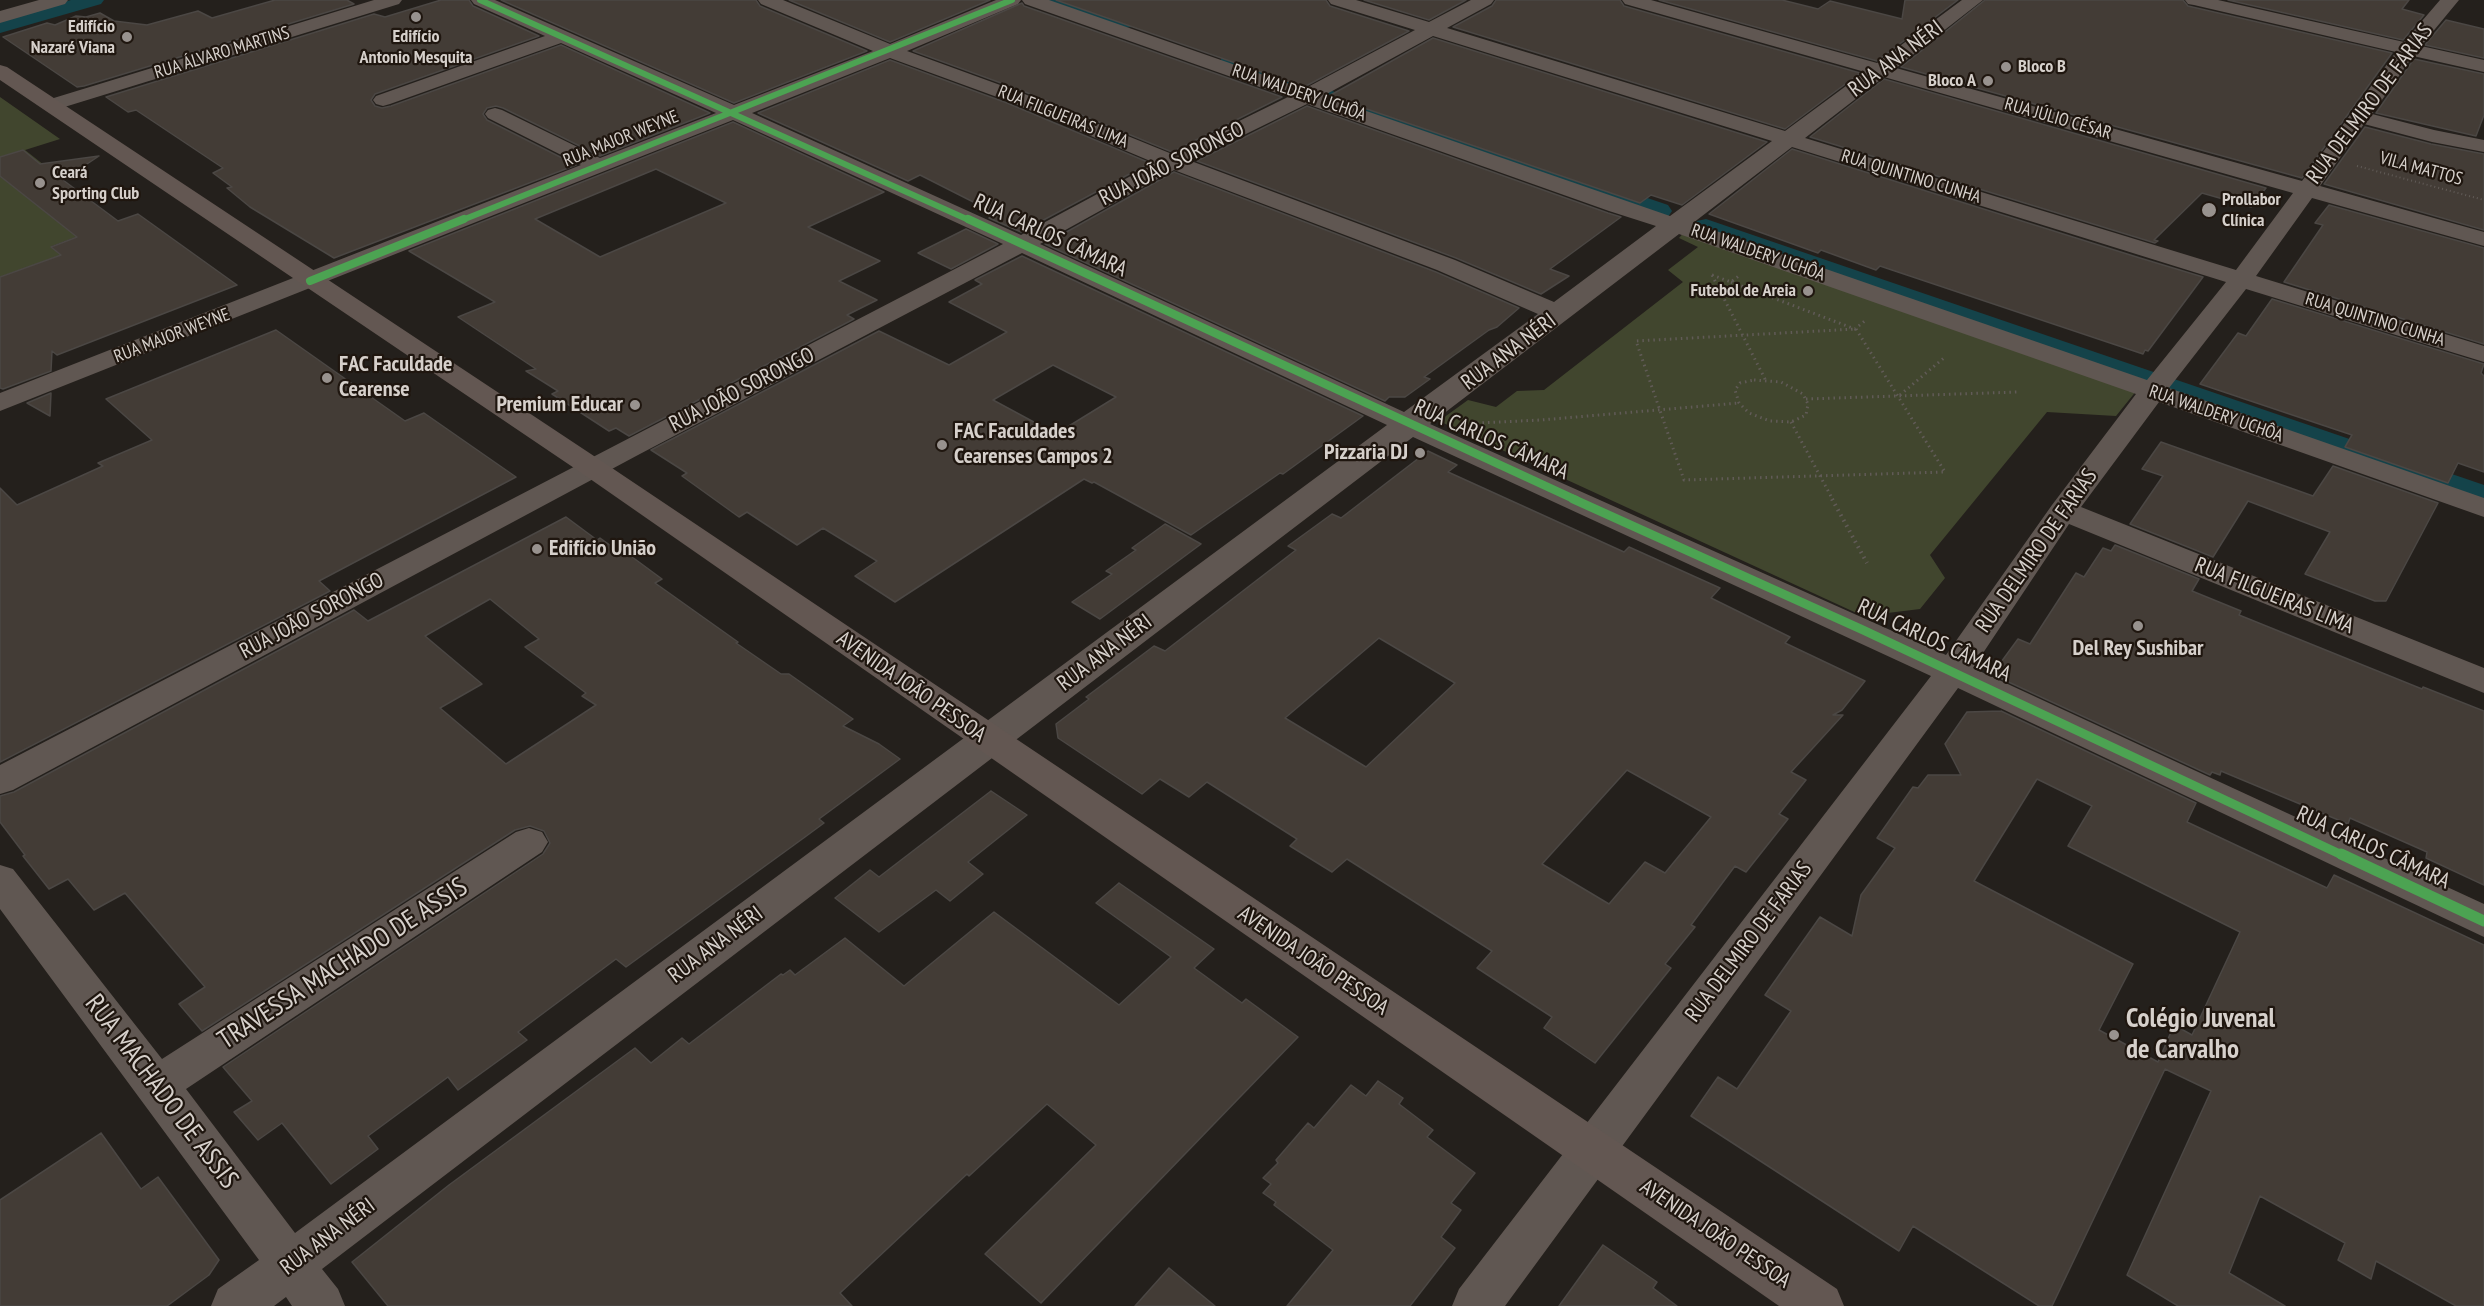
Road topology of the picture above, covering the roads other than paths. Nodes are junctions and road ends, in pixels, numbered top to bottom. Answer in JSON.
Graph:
{"nodes":[{"id":1,"x":59,"y":0,"type":"edge"},
{"id":2,"x":393,"y":0,"type":"edge"},
{"id":3,"x":480,"y":0,"type":"edge"},
{"id":4,"x":768,"y":0,"type":"edge"},
{"id":5,"x":1012,"y":0,"type":"edge"},
{"id":6,"x":1031,"y":0,"type":"edge"},
{"id":7,"x":1071,"y":0,"type":"edge"},
{"id":8,"x":1337,"y":0,"type":"edge"},
{"id":9,"x":1485,"y":0,"type":"edge"},
{"id":10,"x":1631,"y":0,"type":"edge"},
{"id":11,"x":1974,"y":0,"type":"edge"},
{"id":12,"x":2194,"y":0,"type":"edge"},
{"id":13,"x":2450,"y":0,"type":"edge"},
{"id":14,"x":0,"y":17,"type":"edge"},
{"id":15,"x":1430,"y":28,"type":"junction"},
{"id":16,"x":563,"y":36,"type":"junction"},
{"id":17,"x":2409,"y":48,"type":"junction"},
{"id":18,"x":890,"y":51,"type":"junction"},
{"id":19,"x":2484,"y":66,"type":"edge"},
{"id":20,"x":1883,"y":69,"type":"junction"},
{"id":21,"x":0,"y":71,"type":"edge"},
{"id":22,"x":449,"y":76,"type":"junction"},
{"id":23,"x":1315,"y":91,"type":"junction"},
{"id":24,"x":383,"y":100,"type":"dead end"},
{"id":25,"x":51,"y":105,"type":"junction"},
{"id":26,"x":732,"y":112,"type":"junction"},
{"id":27,"x":2361,"y":117,"type":"junction"},
{"id":28,"x":1789,"y":140,"type":"junction"},
{"id":29,"x":2484,"y":146,"type":"edge"},
{"id":30,"x":1173,"y":162,"type":"junction"},
{"id":31,"x":599,"y":166,"type":"junction"},
{"id":32,"x":2306,"y":189,"type":"junction"},
{"id":33,"x":1684,"y":219,"type":"junction"},
{"id":34,"x":2484,"y":239,"type":"edge"},
{"id":35,"x":1022,"y":244,"type":"junction"},
{"id":36,"x":2242,"y":279,"type":"junction"},
{"id":37,"x":310,"y":281,"type":"junction"},
{"id":38,"x":1560,"y":314,"type":"junction"},
{"id":39,"x":2484,"y":354,"type":"edge"},
{"id":40,"x":2159,"y":384,"type":"junction"},
{"id":41,"x":0,"y":403,"type":"edge"},
{"id":42,"x":1409,"y":425,"type":"junction"},
{"id":43,"x":593,"y":468,"type":"junction"},
{"id":44,"x":2484,"y":485,"type":"edge"},
{"id":45,"x":2484,"y":508,"type":"edge"},
{"id":46,"x":2063,"y":511,"type":"junction"},
{"id":47,"x":1953,"y":671,"type":"junction"},
{"id":48,"x":2484,"y":681,"type":"edge"},
{"id":49,"x":989,"y":741,"type":"junction"},
{"id":50,"x":0,"y":781,"type":"edge"},
{"id":51,"x":529,"y":842,"type":"dead end"},
{"id":52,"x":0,"y":880,"type":"edge"},
{"id":53,"x":2484,"y":921,"type":"edge"},
{"id":54,"x":157,"y":1085,"type":"junction"},
{"id":55,"x":1593,"y":1152,"type":"junction"},
{"id":56,"x":291,"y":1265,"type":"junction"},
{"id":57,"x":235,"y":1306,"type":"edge"},
{"id":58,"x":321,"y":1306,"type":"edge"},
{"id":59,"x":1476,"y":1306,"type":"edge"},
{"id":60,"x":1820,"y":1306,"type":"edge"}],
"edges":[{"from":1,"to":14,"type":"street"},
{"from":2,"to":25,"type":"street","name":"RUA ÁLVARO MARTINS"},
{"from":3,"to":16,"type":"street","name":"RUA CARLOS CÂMARA"},
{"from":4,"to":18,"type":"street","name":"RUA FILGUEIRAS LIMA"},
{"from":5,"to":18,"type":"street","name":"RUA MAJOR WEYNE"},
{"from":6,"to":23,"type":"street","name":"RUA WALDERY UCHÔA"},
{"from":7,"to":23,"type":"street","name":"RUA WALDERY UCHÔA"},
{"from":8,"to":15,"type":"street","name":"RUA QUINTINO CUNHA"},
{"from":9,"to":15,"type":"street","name":"RUA JOÃO SORONGO"},
{"from":10,"to":20,"type":"street","name":"RUA JÚLIO CÉSAR"},
{"from":11,"to":20,"type":"street","name":"RUA ANA NÉRI"},
{"from":12,"to":17,"type":"street"},
{"from":13,"to":17,"type":"street","name":"RUA DELMIRO DE FARIAS"},
{"from":15,"to":23,"type":"street","name":"RUA JOÃO SORONGO"},
{"from":15,"to":28,"type":"street","name":"RUA QUINTINO CUNHA"},
{"from":16,"to":22,"type":"street"},
{"from":16,"to":26,"type":"street","name":"RUA CARLOS CÂMARA"},
{"from":17,"to":19,"type":"street"},
{"from":17,"to":27,"type":"street","name":"RUA DELMIRO DE FARIAS"},
{"from":18,"to":26,"type":"street","name":"RUA MAJOR WEYNE"},
{"from":18,"to":30,"type":"street","name":"RUA FILGUEIRAS LIMA"},
{"from":20,"to":28,"type":"street","name":"RUA ANA NÉRI"},
{"from":20,"to":32,"type":"street","name":"RUA JÚLIO CÉSAR"},
{"from":21,"to":25,"type":"main road","name":"AVENIDA JOÃO PESSOA"},
{"from":22,"to":24,"type":"street"},
{"from":22,"to":31,"type":"street"},
{"from":23,"to":30,"type":"street","name":"RUA JOÃO SORONGO"},
{"from":23,"to":33,"type":"street","name":"RUA WALDERY UCHÔA"},
{"from":25,"to":37,"type":"main road","name":"AVENIDA JOÃO PESSOA"},
{"from":26,"to":31,"type":"street","name":"RUA MAJOR WEYNE"},
{"from":26,"to":35,"type":"street","name":"RUA CARLOS CÂMARA"},
{"from":27,"to":29,"type":"street"},
{"from":27,"to":32,"type":"street","name":"RUA DELMIRO DE FARIAS"},
{"from":28,"to":33,"type":"street","name":"RUA ANA NÉRI"},
{"from":28,"to":36,"type":"street","name":"RUA QUINTINO CUNHA"},
{"from":30,"to":35,"type":"street","name":"RUA JOÃO SORONGO"},
{"from":30,"to":38,"type":"street","name":"RUA FILGUEIRAS LIMA"},
{"from":31,"to":37,"type":"street","name":"RUA MAJOR WEYNE"},
{"from":32,"to":34,"type":"street","name":"RUA JÚLIO CÉSAR"},
{"from":32,"to":36,"type":"street","name":"RUA DELMIRO DE FARIAS"},
{"from":33,"to":38,"type":"street","name":"RUA ANA NÉRI"},
{"from":33,"to":40,"type":"street","name":"RUA WALDERY UCHÔA"},
{"from":35,"to":42,"type":"street","name":"RUA CARLOS CÂMARA"},
{"from":35,"to":43,"type":"street","name":"RUA JOÃO SORONGO"},
{"from":36,"to":39,"type":"street","name":"RUA QUINTINO CUNHA"},
{"from":36,"to":40,"type":"street","name":"RUA DELMIRO DE FARIAS"},
{"from":37,"to":41,"type":"street","name":"RUA MAJOR WEYNE"},
{"from":37,"to":43,"type":"main road","name":"AVENIDA JOÃO PESSOA"},
{"from":38,"to":42,"type":"street","name":"RUA ANA NÉRI"},
{"from":40,"to":44,"type":"street","name":"RUA WALDERY UCHÔA"},
{"from":40,"to":45,"type":"street","name":"RUA WALDERY UCHÔA"},
{"from":40,"to":46,"type":"street","name":"RUA DELMIRO DE FARIAS"},
{"from":42,"to":47,"type":"street","name":"RUA CARLOS CÂMARA"},
{"from":42,"to":49,"type":"street","name":"RUA ANA NÉRI"},
{"from":43,"to":49,"type":"main road","name":"AVENIDA JOÃO PESSOA"},
{"from":43,"to":50,"type":"street","name":"RUA JOÃO SORONGO"},
{"from":46,"to":47,"type":"street","name":"RUA DELMIRO DE FARIAS"},
{"from":46,"to":48,"type":"street","name":"RUA FILGUEIRAS LIMA"},
{"from":47,"to":53,"type":"street","name":"RUA CARLOS CÂMARA"},
{"from":47,"to":55,"type":"street","name":"RUA DELMIRO DE FARIAS"},
{"from":49,"to":55,"type":"main road","name":"AVENIDA JOÃO PESSOA"},
{"from":49,"to":56,"type":"street","name":"RUA ANA NÉRI"},
{"from":51,"to":54,"type":"street","name":"TRAVESSA MACHADO DE ASSIS"},
{"from":52,"to":54,"type":"street","name":"RUA MACHADO DE ASSIS"},
{"from":54,"to":56,"type":"street","name":"RUA MACHADO DE ASSIS"},
{"from":55,"to":59,"type":"street","name":"RUA DELMIRO DE FARIAS"},
{"from":55,"to":60,"type":"main road","name":"AVENIDA JOÃO PESSOA"},
{"from":56,"to":57,"type":"street","name":"RUA ANA NÉRI"},
{"from":56,"to":58,"type":"street","name":"RUA MACHADO DE ASSIS"}]}
